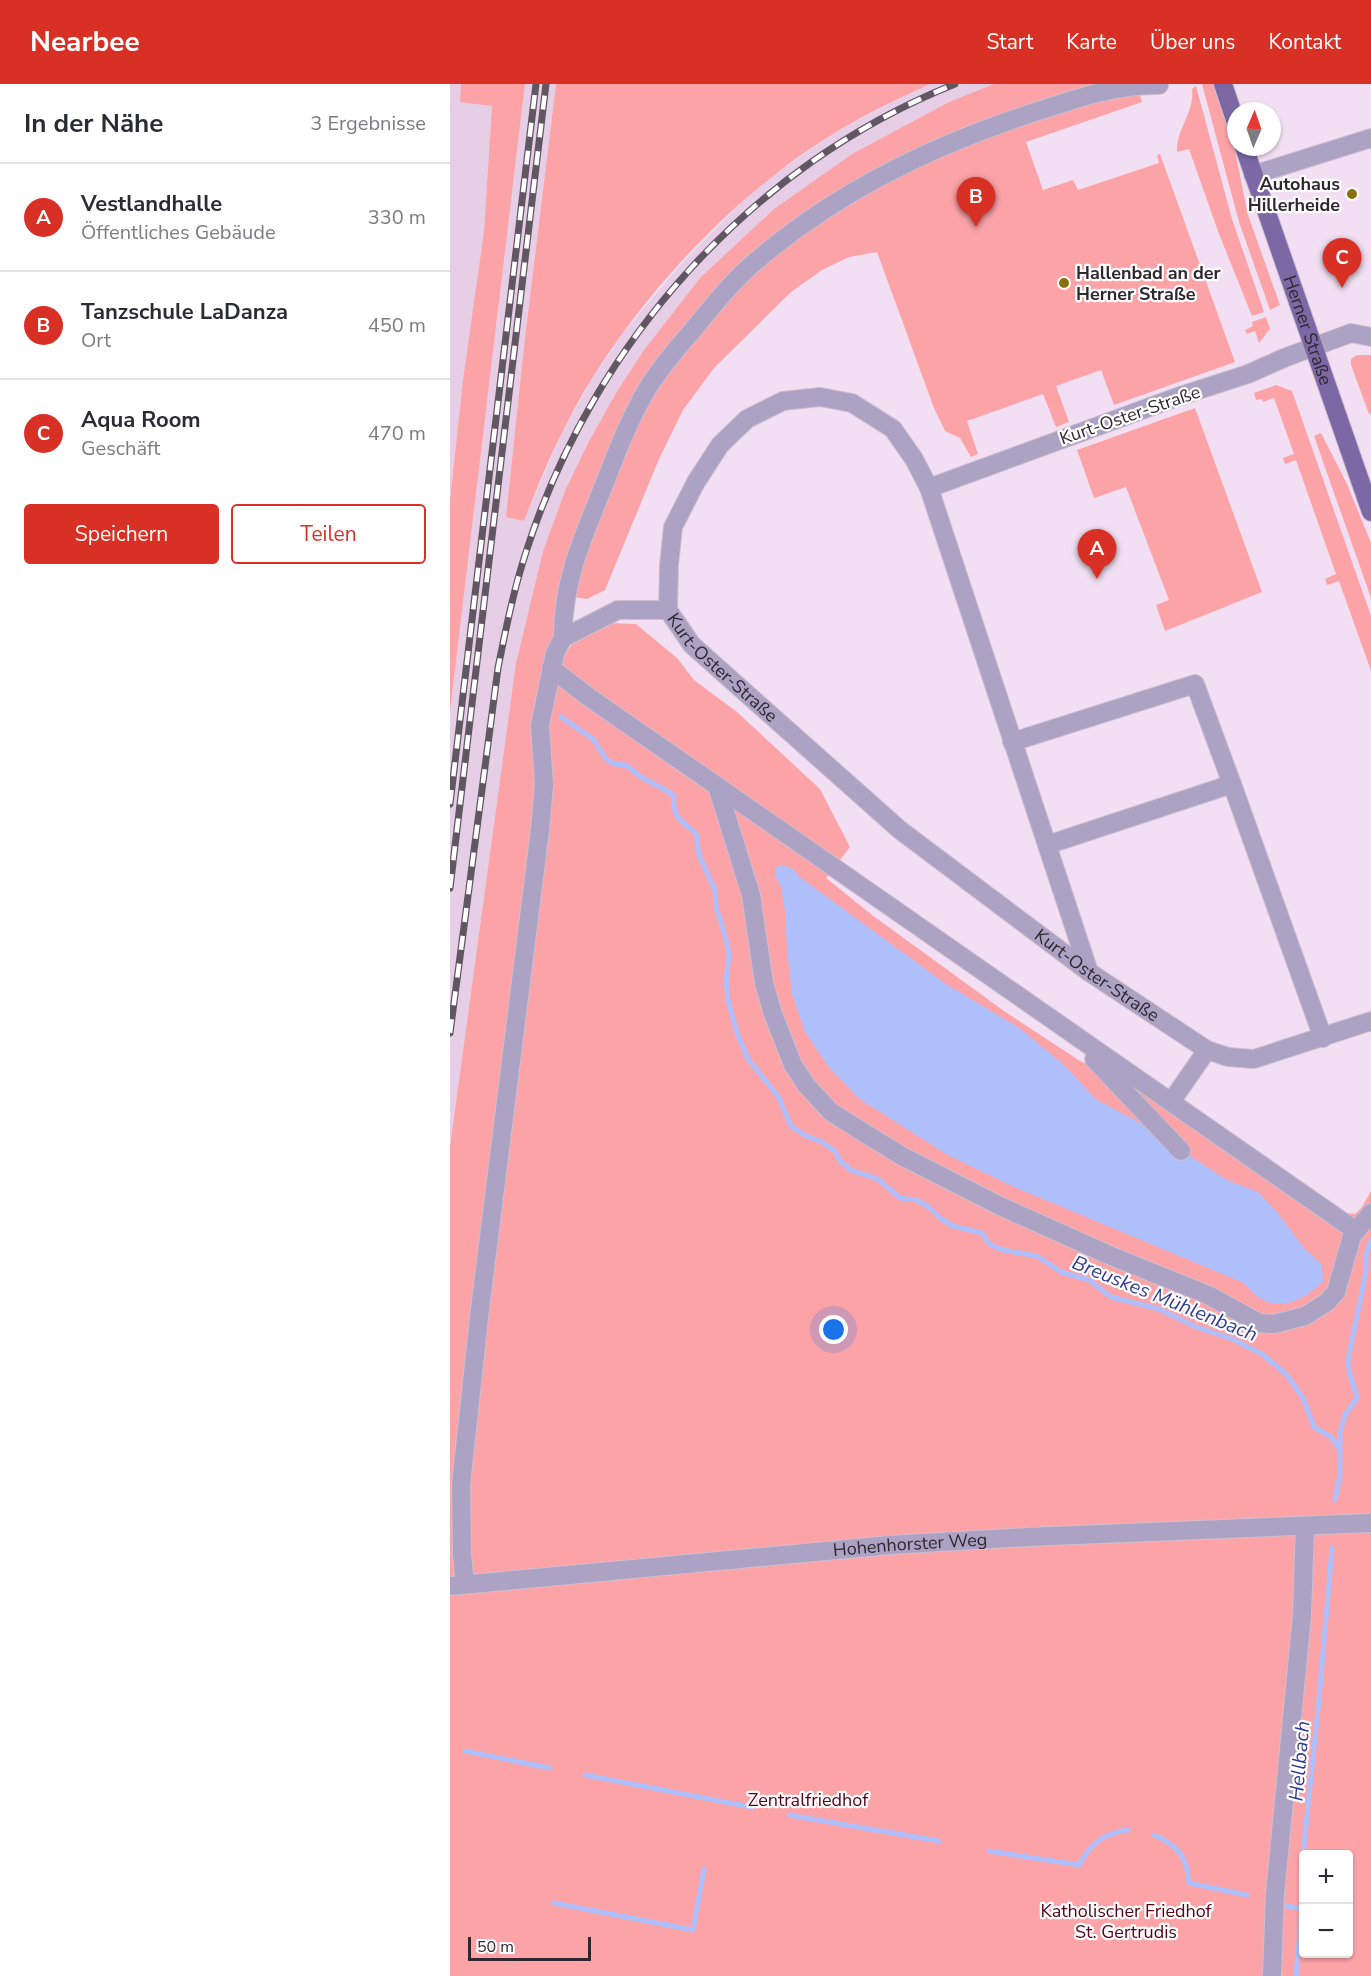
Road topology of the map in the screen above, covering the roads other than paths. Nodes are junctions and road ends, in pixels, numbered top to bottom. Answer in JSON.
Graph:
{"nodes":[{"id":1,"x":1223,"y":84,"type":"edge"},
{"id":2,"x":1159,"y":85,"type":"edge"},
{"id":3,"x":1229,"y":102,"type":"edge"},
{"id":4,"x":1371,"y":138,"type":"edge"},
{"id":5,"x":1247,"y":156,"type":"edge"},
{"id":6,"x":1252,"y":175,"type":"junction"},
{"id":7,"x":1371,"y":337,"type":"edge"},
{"id":8,"x":1314,"y":347,"type":"junction"},
{"id":9,"x":929,"y":488,"type":"junction"},
{"id":10,"x":1371,"y":512,"type":"edge"},
{"id":11,"x":668,"y":610,"type":"junction"},
{"id":12,"x":563,"y":638,"type":"junction"},
{"id":13,"x":551,"y":668,"type":"junction"},
{"id":14,"x":1012,"y":742,"type":"junction"},
{"id":15,"x":1232,"y":784,"type":"junction"},
{"id":16,"x":717,"y":786,"type":"junction"},
{"id":17,"x":1047,"y":845,"type":"junction"},
{"id":18,"x":1089,"y":972,"type":"junction"},
{"id":19,"x":1371,"y":1021,"type":"edge"},
{"id":20,"x":1068,"y":1031,"type":"junction"},
{"id":21,"x":1323,"y":1038,"type":"junction"},
{"id":22,"x":1207,"y":1050,"type":"junction"},
{"id":23,"x":1171,"y":1102,"type":"junction"},
{"id":24,"x":1181,"y":1151,"type":"dead end"},
{"id":25,"x":1371,"y":1205,"type":"edge"},
{"id":26,"x":1363,"y":1223,"type":"edge"},
{"id":27,"x":1371,"y":1523,"type":"edge"},
{"id":28,"x":1305,"y":1526,"type":"junction"},
{"id":29,"x":458,"y":1585,"type":"edge"},
{"id":30,"x":1272,"y":1976,"type":"edge"}],
"edges":[{"from":1,"to":3,"type":"main road"},
{"from":2,"to":12,"type":"street"},
{"from":4,"to":6,"type":"street"},
{"from":5,"to":6,"type":"main road","name":"Herner Straße"},
{"from":6,"to":8,"type":"main road","name":"Herner Straße"},
{"from":7,"to":8,"type":"street","name":"Kurt-Oster-Straße"},
{"from":8,"to":9,"type":"street","name":"Kurt-Oster-Straße"},
{"from":8,"to":10,"type":"main road","name":"Herner Straße"},
{"from":9,"to":11,"type":"street","name":"Kurt-Oster-Straße"},
{"from":9,"to":14,"type":"street"},
{"from":11,"to":12,"type":"street"},
{"from":11,"to":18,"type":"street","name":"Kurt-Oster-Straße"},
{"from":12,"to":13,"type":"street"},
{"from":13,"to":16,"type":"street"},
{"from":13,"to":29,"type":"street"},
{"from":14,"to":15,"type":"street"},
{"from":14,"to":17,"type":"street"},
{"from":15,"to":17,"type":"street"},
{"from":15,"to":21,"type":"street"},
{"from":16,"to":20,"type":"street"},
{"from":16,"to":26,"type":"street"},
{"from":17,"to":18,"type":"street"},
{"from":18,"to":22,"type":"street","name":"Kurt-Oster-Straße"},
{"from":19,"to":21,"type":"street","name":"Kurt-Oster-Straße"},
{"from":20,"to":23,"type":"street"},
{"from":20,"to":24,"type":"street"},
{"from":21,"to":22,"type":"street","name":"Kurt-Oster-Straße"},
{"from":22,"to":23,"type":"street"},
{"from":23,"to":26,"type":"street"},
{"from":25,"to":26,"type":"street"},
{"from":27,"to":28,"type":"street","name":"Hohenhorster Weg"},
{"from":28,"to":29,"type":"street","name":"Hohenhorster Weg"},
{"from":28,"to":30,"type":"street"}]}
